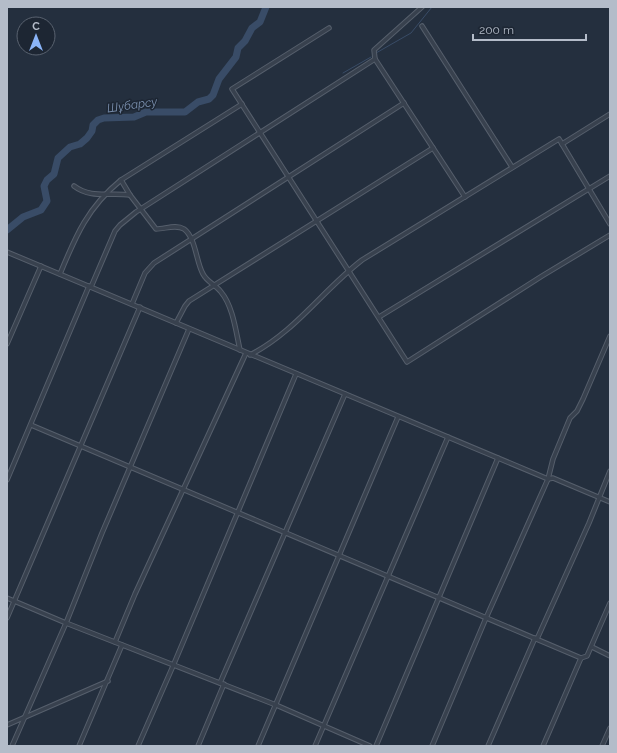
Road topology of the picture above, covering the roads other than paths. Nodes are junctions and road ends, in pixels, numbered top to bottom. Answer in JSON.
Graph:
{"nodes":[{"id":1,"x":422,"y":7,"type":"edge"},
{"id":2,"x":422,"y":26,"type":"dead end"},
{"id":3,"x":329,"y":28,"type":"dead end"},
{"id":4,"x":375,"y":59,"type":"junction"},
{"id":5,"x":404,"y":103,"type":"junction"},
{"id":6,"x":242,"y":104,"type":"junction"},
{"id":7,"x":610,"y":114,"type":"edge"},
{"id":8,"x":259,"y":131,"type":"junction"},
{"id":9,"x":562,"y":144,"type":"junction"},
{"id":10,"x":433,"y":148,"type":"junction"},
{"id":11,"x":512,"y":168,"type":"junction"},
{"id":12,"x":610,"y":176,"type":"edge"},
{"id":13,"x":288,"y":177,"type":"junction"},
{"id":14,"x":121,"y":180,"type":"junction"},
{"id":15,"x":74,"y":186,"type":"dead end"},
{"id":16,"x":589,"y":188,"type":"junction"},
{"id":17,"x":104,"y":195,"type":"junction"},
{"id":18,"x":130,"y":195,"type":"junction"},
{"id":19,"x":465,"y":197,"type":"junction"},
{"id":20,"x":140,"y":209,"type":"junction"},
{"id":21,"x":316,"y":221,"type":"junction"},
{"id":22,"x":610,"y":224,"type":"edge"},
{"id":23,"x":610,"y":235,"type":"edge"},
{"id":24,"x":191,"y":239,"type":"junction"},
{"id":25,"x":7,"y":252,"type":"edge"},
{"id":26,"x":41,"y":266,"type":"junction"},
{"id":27,"x":349,"y":270,"type":"junction"},
{"id":28,"x":60,"y":274,"type":"junction"},
{"id":29,"x":214,"y":285,"type":"junction"},
{"id":30,"x":90,"y":287,"type":"junction"},
{"id":31,"x":132,"y":304,"type":"junction"},
{"id":32,"x":140,"y":307,"type":"junction"},
{"id":33,"x":379,"y":317,"type":"junction"},
{"id":34,"x":176,"y":323,"type":"junction"},
{"id":35,"x":189,"y":329,"type":"junction"},
{"id":36,"x":610,"y":336,"type":"edge"},
{"id":37,"x":7,"y":344,"type":"edge"},
{"id":38,"x":240,"y":350,"type":"junction"},
{"id":39,"x":248,"y":354,"type":"junction"},
{"id":40,"x":296,"y":374,"type":"junction"},
{"id":41,"x":345,"y":394,"type":"junction"},
{"id":42,"x":398,"y":417,"type":"junction"},
{"id":43,"x":31,"y":425,"type":"junction"},
{"id":44,"x":448,"y":437,"type":"junction"},
{"id":45,"x":82,"y":446,"type":"junction"},
{"id":46,"x":498,"y":458,"type":"junction"},
{"id":47,"x":131,"y":467,"type":"junction"},
{"id":48,"x":610,"y":471,"type":"edge"},
{"id":49,"x":548,"y":479,"type":"junction"},
{"id":50,"x":7,"y":480,"type":"edge"},
{"id":51,"x":183,"y":489,"type":"junction"},
{"id":52,"x":599,"y":498,"type":"junction"},
{"id":53,"x":610,"y":502,"type":"edge"},
{"id":54,"x":237,"y":512,"type":"junction"},
{"id":55,"x":287,"y":532,"type":"junction"},
{"id":56,"x":340,"y":554,"type":"junction"},
{"id":57,"x":388,"y":576,"type":"junction"},
{"id":58,"x":438,"y":597,"type":"junction"},
{"id":59,"x":7,"y":598,"type":"edge"},
{"id":60,"x":15,"y":602,"type":"junction"},
{"id":61,"x":610,"y":603,"type":"edge"},
{"id":62,"x":7,"y":618,"type":"edge"},
{"id":63,"x":486,"y":618,"type":"junction"},
{"id":64,"x":66,"y":623,"type":"junction"},
{"id":65,"x":536,"y":639,"type":"junction"},
{"id":66,"x":115,"y":642,"type":"junction"},
{"id":67,"x":122,"y":645,"type":"junction"},
{"id":68,"x":592,"y":647,"type":"junction"},
{"id":69,"x":610,"y":656,"type":"edge"},
{"id":70,"x":581,"y":658,"type":"junction"},
{"id":71,"x":173,"y":666,"type":"junction"},
{"id":72,"x":108,"y":681,"type":"junction"},
{"id":73,"x":222,"y":684,"type":"junction"},
{"id":74,"x":276,"y":705,"type":"junction"},
{"id":75,"x":23,"y":718,"type":"junction"},
{"id":76,"x":7,"y":725,"type":"edge"},
{"id":77,"x":323,"y":726,"type":"junction"},
{"id":78,"x":610,"y":728,"type":"edge"},
{"id":79,"x":7,"y":744,"type":"edge"},
{"id":80,"x":11,"y":746,"type":"edge"},
{"id":81,"x":79,"y":746,"type":"edge"},
{"id":82,"x":138,"y":746,"type":"edge"},
{"id":83,"x":198,"y":746,"type":"edge"},
{"id":84,"x":258,"y":746,"type":"edge"},
{"id":85,"x":315,"y":746,"type":"edge"},
{"id":86,"x":370,"y":746,"type":"edge"},
{"id":87,"x":376,"y":746,"type":"edge"},
{"id":88,"x":432,"y":746,"type":"edge"},
{"id":89,"x":488,"y":746,"type":"edge"},
{"id":90,"x":543,"y":746,"type":"edge"},
{"id":91,"x":602,"y":746,"type":"edge"}],
"edges":[{"from":1,"to":4,"type":"street"},
{"from":2,"to":11,"type":"street"},
{"from":3,"to":6,"type":"street"},
{"from":4,"to":5,"type":"street"},
{"from":4,"to":8,"type":"street"},
{"from":5,"to":10,"type":"street"},
{"from":5,"to":13,"type":"street"},
{"from":6,"to":8,"type":"street"},
{"from":6,"to":14,"type":"street"},
{"from":7,"to":9,"type":"street"},
{"from":8,"to":13,"type":"street"},
{"from":8,"to":20,"type":"street"},
{"from":9,"to":11,"type":"street"},
{"from":9,"to":16,"type":"street"},
{"from":10,"to":19,"type":"street"},
{"from":10,"to":21,"type":"street"},
{"from":11,"to":19,"type":"street"},
{"from":12,"to":16,"type":"street"},
{"from":13,"to":21,"type":"street"},
{"from":13,"to":24,"type":"street"},
{"from":14,"to":17,"type":"street"},
{"from":14,"to":18,"type":"street"},
{"from":15,"to":17,"type":"street"},
{"from":16,"to":22,"type":"street"},
{"from":16,"to":33,"type":"street"},
{"from":17,"to":18,"type":"street"},
{"from":17,"to":28,"type":"street"},
{"from":18,"to":20,"type":"street"},
{"from":19,"to":27,"type":"street"},
{"from":20,"to":24,"type":"street"},
{"from":20,"to":30,"type":"street"},
{"from":21,"to":27,"type":"street"},
{"from":21,"to":29,"type":"street"},
{"from":23,"to":33,"type":"street"},
{"from":24,"to":29,"type":"street"},
{"from":24,"to":31,"type":"street"},
{"from":25,"to":26,"type":"street"},
{"from":26,"to":28,"type":"street"},
{"from":26,"to":37,"type":"street"},
{"from":27,"to":33,"type":"street"},
{"from":27,"to":39,"type":"street"},
{"from":28,"to":30,"type":"street"},
{"from":29,"to":34,"type":"street"},
{"from":29,"to":38,"type":"street"},
{"from":30,"to":31,"type":"street"},
{"from":30,"to":43,"type":"street"},
{"from":31,"to":32,"type":"street"},
{"from":32,"to":34,"type":"street"},
{"from":32,"to":45,"type":"street"},
{"from":34,"to":35,"type":"street"},
{"from":35,"to":38,"type":"street"},
{"from":35,"to":47,"type":"street"},
{"from":36,"to":49,"type":"street"},
{"from":38,"to":39,"type":"street"},
{"from":39,"to":40,"type":"street"},
{"from":39,"to":51,"type":"street"},
{"from":40,"to":41,"type":"street"},
{"from":40,"to":54,"type":"street"},
{"from":41,"to":42,"type":"street"},
{"from":41,"to":55,"type":"street"},
{"from":42,"to":44,"type":"street"},
{"from":42,"to":56,"type":"street"},
{"from":43,"to":45,"type":"street"},
{"from":43,"to":50,"type":"street"},
{"from":44,"to":46,"type":"street"},
{"from":44,"to":57,"type":"street"},
{"from":45,"to":47,"type":"street"},
{"from":45,"to":60,"type":"street"},
{"from":46,"to":49,"type":"street"},
{"from":46,"to":58,"type":"street"},
{"from":47,"to":51,"type":"street"},
{"from":47,"to":64,"type":"street"},
{"from":48,"to":52,"type":"street"},
{"from":49,"to":52,"type":"street"},
{"from":49,"to":63,"type":"street"},
{"from":51,"to":54,"type":"street"},
{"from":51,"to":66,"type":"street"},
{"from":52,"to":53,"type":"street"},
{"from":52,"to":65,"type":"street"},
{"from":54,"to":55,"type":"street"},
{"from":54,"to":71,"type":"street"},
{"from":55,"to":56,"type":"street"},
{"from":55,"to":73,"type":"street"},
{"from":56,"to":57,"type":"street"},
{"from":56,"to":74,"type":"street"},
{"from":57,"to":58,"type":"street"},
{"from":57,"to":77,"type":"street"},
{"from":58,"to":63,"type":"street"},
{"from":58,"to":87,"type":"street"},
{"from":59,"to":60,"type":"street"},
{"from":60,"to":62,"type":"street"},
{"from":60,"to":64,"type":"street"},
{"from":61,"to":68,"type":"street"},
{"from":63,"to":65,"type":"street"},
{"from":63,"to":88,"type":"street"},
{"from":64,"to":66,"type":"street"},
{"from":64,"to":75,"type":"street"},
{"from":65,"to":70,"type":"street"},
{"from":65,"to":89,"type":"street"},
{"from":66,"to":67,"type":"street"},
{"from":67,"to":71,"type":"street"},
{"from":67,"to":72,"type":"street"},
{"from":68,"to":69,"type":"street"},
{"from":68,"to":70,"type":"street"},
{"from":70,"to":90,"type":"street"},
{"from":71,"to":73,"type":"street"},
{"from":71,"to":82,"type":"street"},
{"from":72,"to":75,"type":"street"},
{"from":72,"to":81,"type":"street"},
{"from":73,"to":74,"type":"street"},
{"from":73,"to":83,"type":"street"},
{"from":74,"to":77,"type":"street"},
{"from":74,"to":84,"type":"street"},
{"from":75,"to":76,"type":"street"},
{"from":75,"to":80,"type":"street"},
{"from":77,"to":85,"type":"street"},
{"from":77,"to":86,"type":"street"},
{"from":78,"to":91,"type":"street"},
{"from":79,"to":80,"type":"street"}]}
